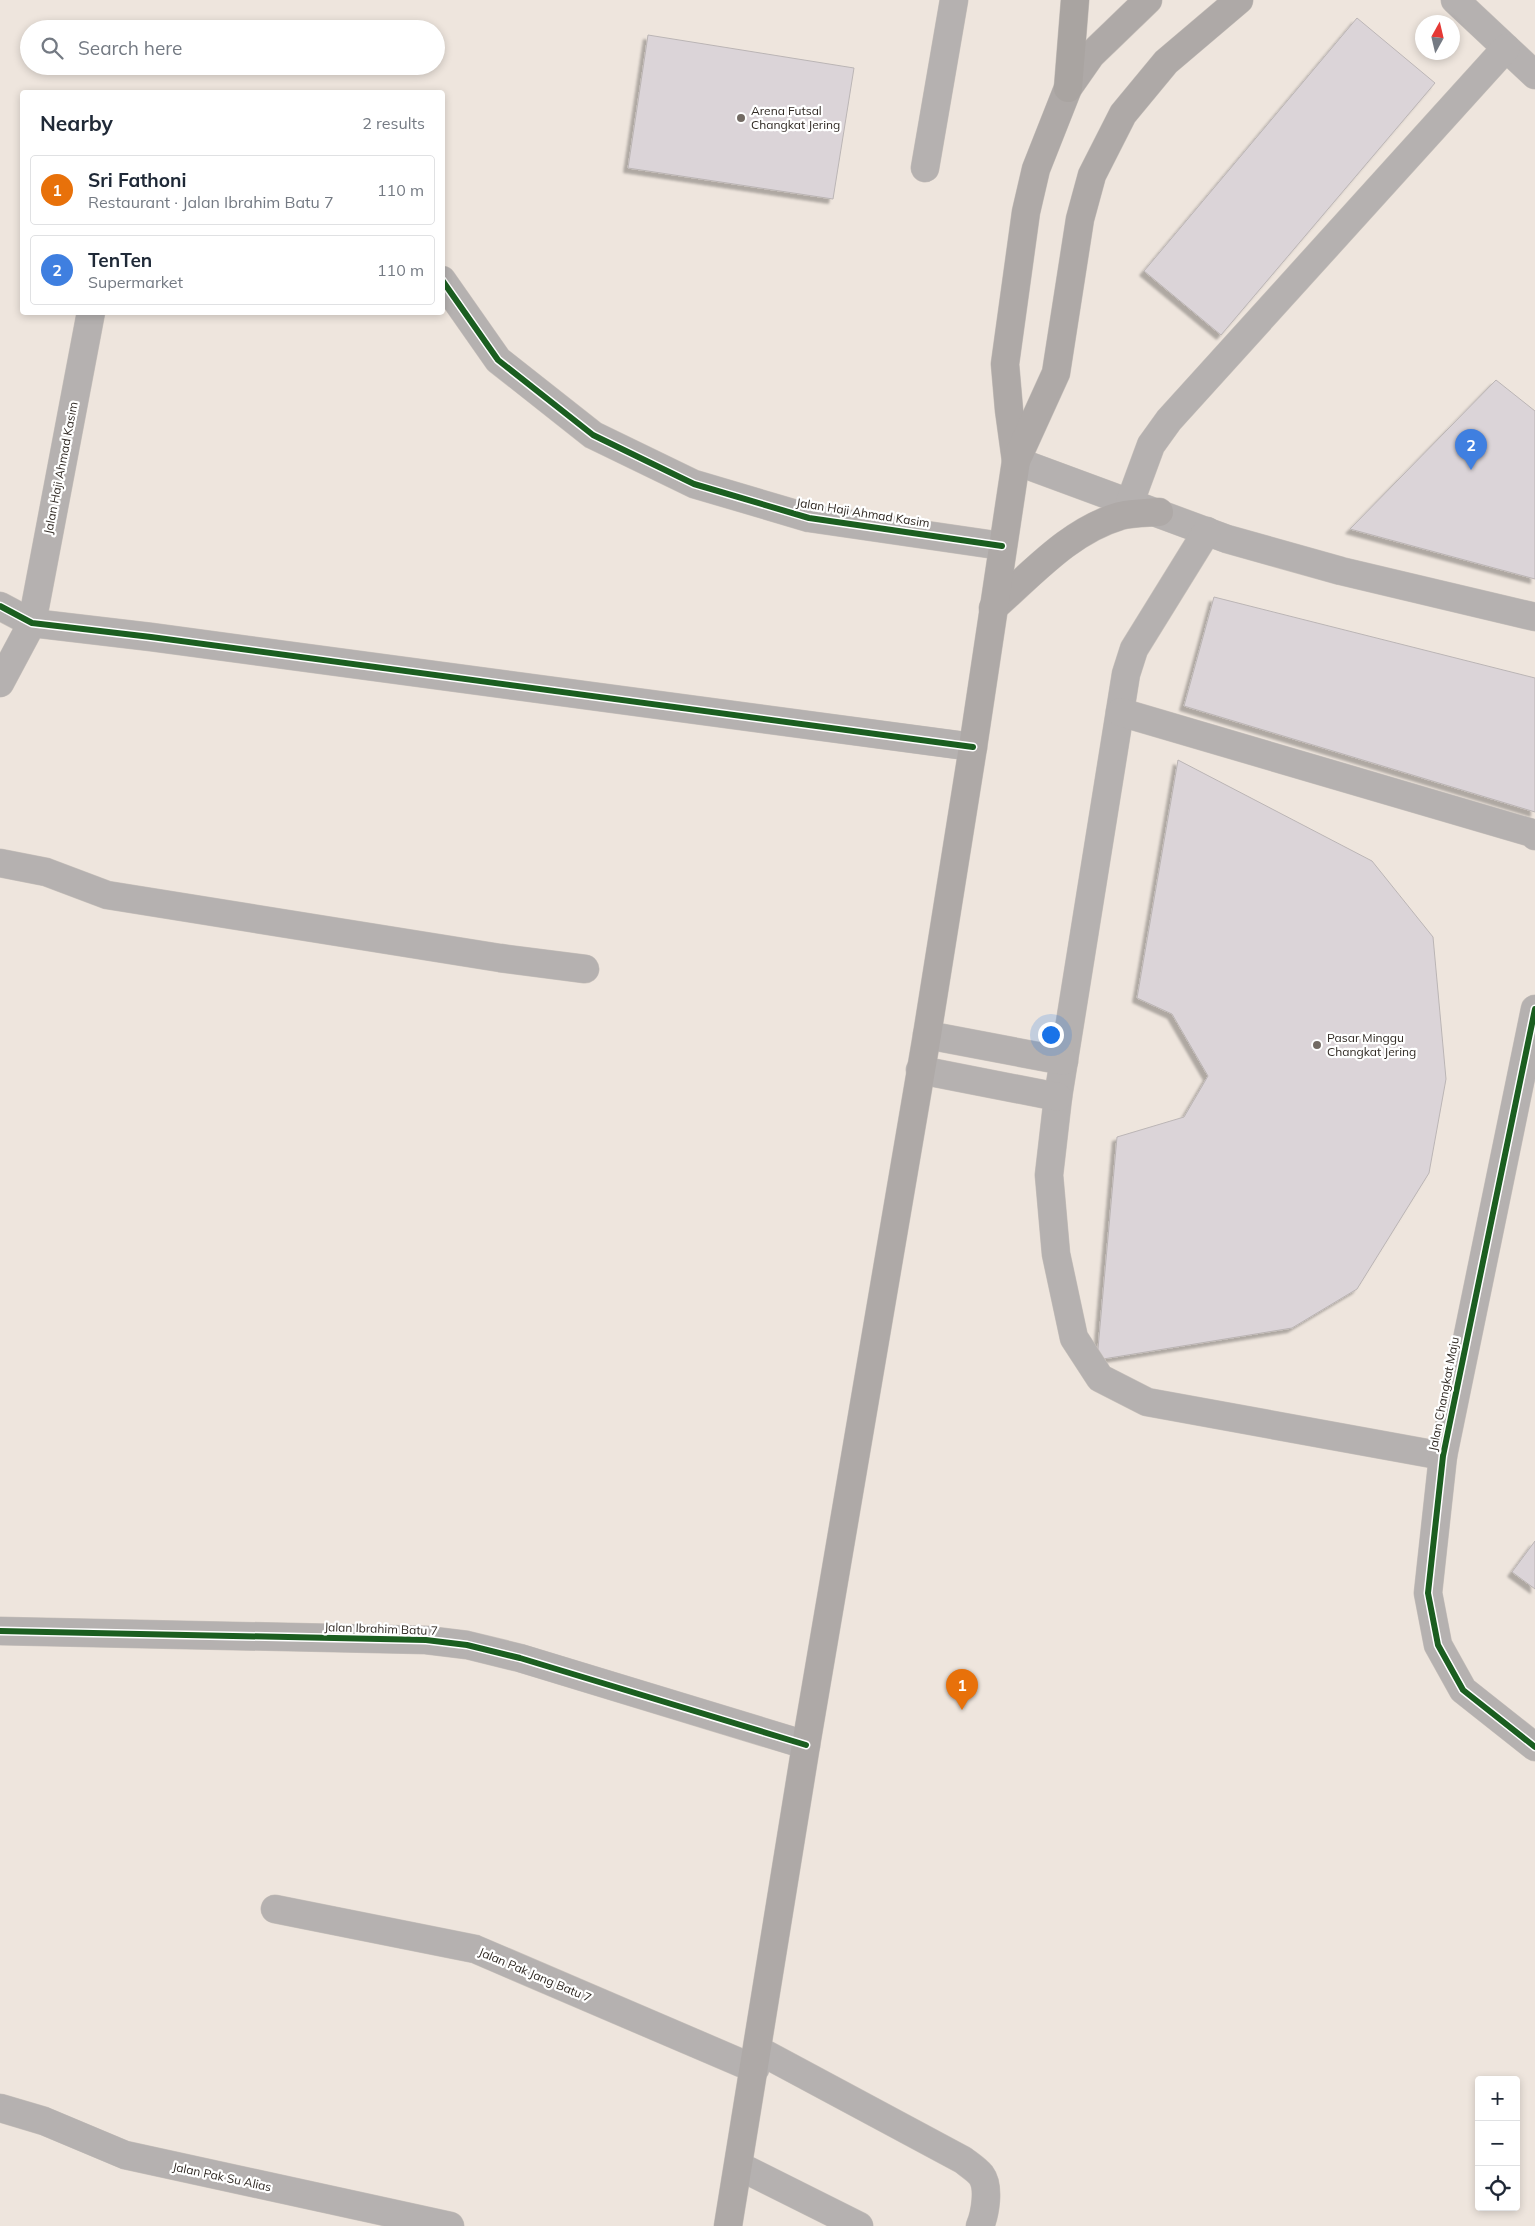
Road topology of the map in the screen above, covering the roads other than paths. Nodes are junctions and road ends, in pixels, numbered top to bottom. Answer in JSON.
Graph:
{"nodes":[{"id":1,"x":954,"y":0,"type":"edge"},
{"id":2,"x":1076,"y":0,"type":"edge"},
{"id":3,"x":1148,"y":0,"type":"edge"},
{"id":4,"x":1239,"y":0,"type":"edge"},
{"id":5,"x":1455,"y":0,"type":"edge"},
{"id":6,"x":1506,"y":48,"type":"junction"},
{"id":7,"x":1535,"y":75,"type":"edge"},
{"id":8,"x":1068,"y":88,"type":"junction"},
{"id":9,"x":925,"y":168,"type":"dead end"},
{"id":10,"x":445,"y":284,"type":"edge"},
{"id":11,"x":90,"y":315,"type":"edge"},
{"id":12,"x":1016,"y":461,"type":"junction"},
{"id":13,"x":1130,"y":502,"type":"junction"},
{"id":14,"x":1159,"y":512,"type":"junction"},
{"id":15,"x":1207,"y":531,"type":"junction"},
{"id":16,"x":1002,"y":546,"type":"junction"},
{"id":17,"x":0,"y":606,"type":"edge"},
{"id":18,"x":994,"y":608,"type":"junction"},
{"id":19,"x":1535,"y":617,"type":"edge"},
{"id":20,"x":32,"y":623,"type":"junction"},
{"id":21,"x":0,"y":683,"type":"edge"},
{"id":22,"x":1120,"y":712,"type":"junction"},
{"id":23,"x":973,"y":747,"type":"junction"},
{"id":24,"x":1535,"y":836,"type":"edge"},
{"id":25,"x":0,"y":863,"type":"edge"},
{"id":26,"x":584,"y":969,"type":"dead end"},
{"id":27,"x":1535,"y":1011,"type":"edge"},
{"id":28,"x":927,"y":1035,"type":"junction"},
{"id":29,"x":1064,"y":1061,"type":"junction"},
{"id":30,"x":920,"y":1070,"type":"junction"},
{"id":31,"x":1058,"y":1097,"type":"junction"},
{"id":32,"x":1443,"y":1456,"type":"junction"},
{"id":33,"x":0,"y":1631,"type":"edge"},
{"id":34,"x":806,"y":1745,"type":"junction"},
{"id":35,"x":1535,"y":1747,"type":"edge"},
{"id":36,"x":275,"y":1909,"type":"dead end"},
{"id":37,"x":756,"y":2059,"type":"junction"},
{"id":38,"x":0,"y":2108,"type":"edge"},
{"id":39,"x":739,"y":2166,"type":"junction"},
{"id":40,"x":450,"y":2226,"type":"edge"},
{"id":41,"x":728,"y":2226,"type":"edge"},
{"id":42,"x":859,"y":2226,"type":"edge"},
{"id":43,"x":980,"y":2226,"type":"edge"}],
"edges":[{"from":1,"to":9,"type":"street"},
{"from":2,"to":8,"type":"highway"},
{"from":3,"to":8,"type":"main road"},
{"from":4,"to":12,"type":"main road"},
{"from":5,"to":6,"type":"street"},
{"from":6,"to":7,"type":"street"},
{"from":6,"to":13,"type":"street"},
{"from":8,"to":12,"type":"main road"},
{"from":10,"to":16,"type":"street","name":"Jalan Haji Ahmad Kasim"},
{"from":11,"to":20,"type":"street","name":"Jalan Haji Ahmad Kasim"},
{"from":12,"to":13,"type":"street"},
{"from":12,"to":16,"type":"main road"},
{"from":13,"to":14,"type":"street"},
{"from":14,"to":15,"type":"street"},
{"from":14,"to":18,"type":"main road"},
{"from":15,"to":19,"type":"street"},
{"from":15,"to":22,"type":"street"},
{"from":16,"to":18,"type":"main road"},
{"from":17,"to":20,"type":"street"},
{"from":18,"to":23,"type":"main road"},
{"from":20,"to":21,"type":"street","name":"Jalan Haji Ahmad Kasim"},
{"from":20,"to":23,"type":"street"},
{"from":22,"to":24,"type":"street"},
{"from":22,"to":29,"type":"street"},
{"from":23,"to":28,"type":"main road"},
{"from":25,"to":26,"type":"street"},
{"from":27,"to":32,"type":"street","name":"Jalan Changkat Maju"},
{"from":28,"to":29,"type":"street"},
{"from":28,"to":30,"type":"main road"},
{"from":29,"to":31,"type":"street"},
{"from":30,"to":31,"type":"street"},
{"from":30,"to":34,"type":"main road"},
{"from":31,"to":32,"type":"street"},
{"from":32,"to":35,"type":"street","name":"Jalan Changkat Maju"},
{"from":33,"to":34,"type":"street","name":"Jalan Ibrahim Batu 7"},
{"from":34,"to":37,"type":"main road"},
{"from":36,"to":37,"type":"street","name":"Jalan Pak Jang Batu 7"},
{"from":37,"to":39,"type":"main road"},
{"from":37,"to":43,"type":"street","name":"Jalan Pak Jang Batu 7"},
{"from":38,"to":40,"type":"street","name":"Jalan Pak Su Alias"},
{"from":39,"to":41,"type":"main road"},
{"from":39,"to":42,"type":"street"}]}
